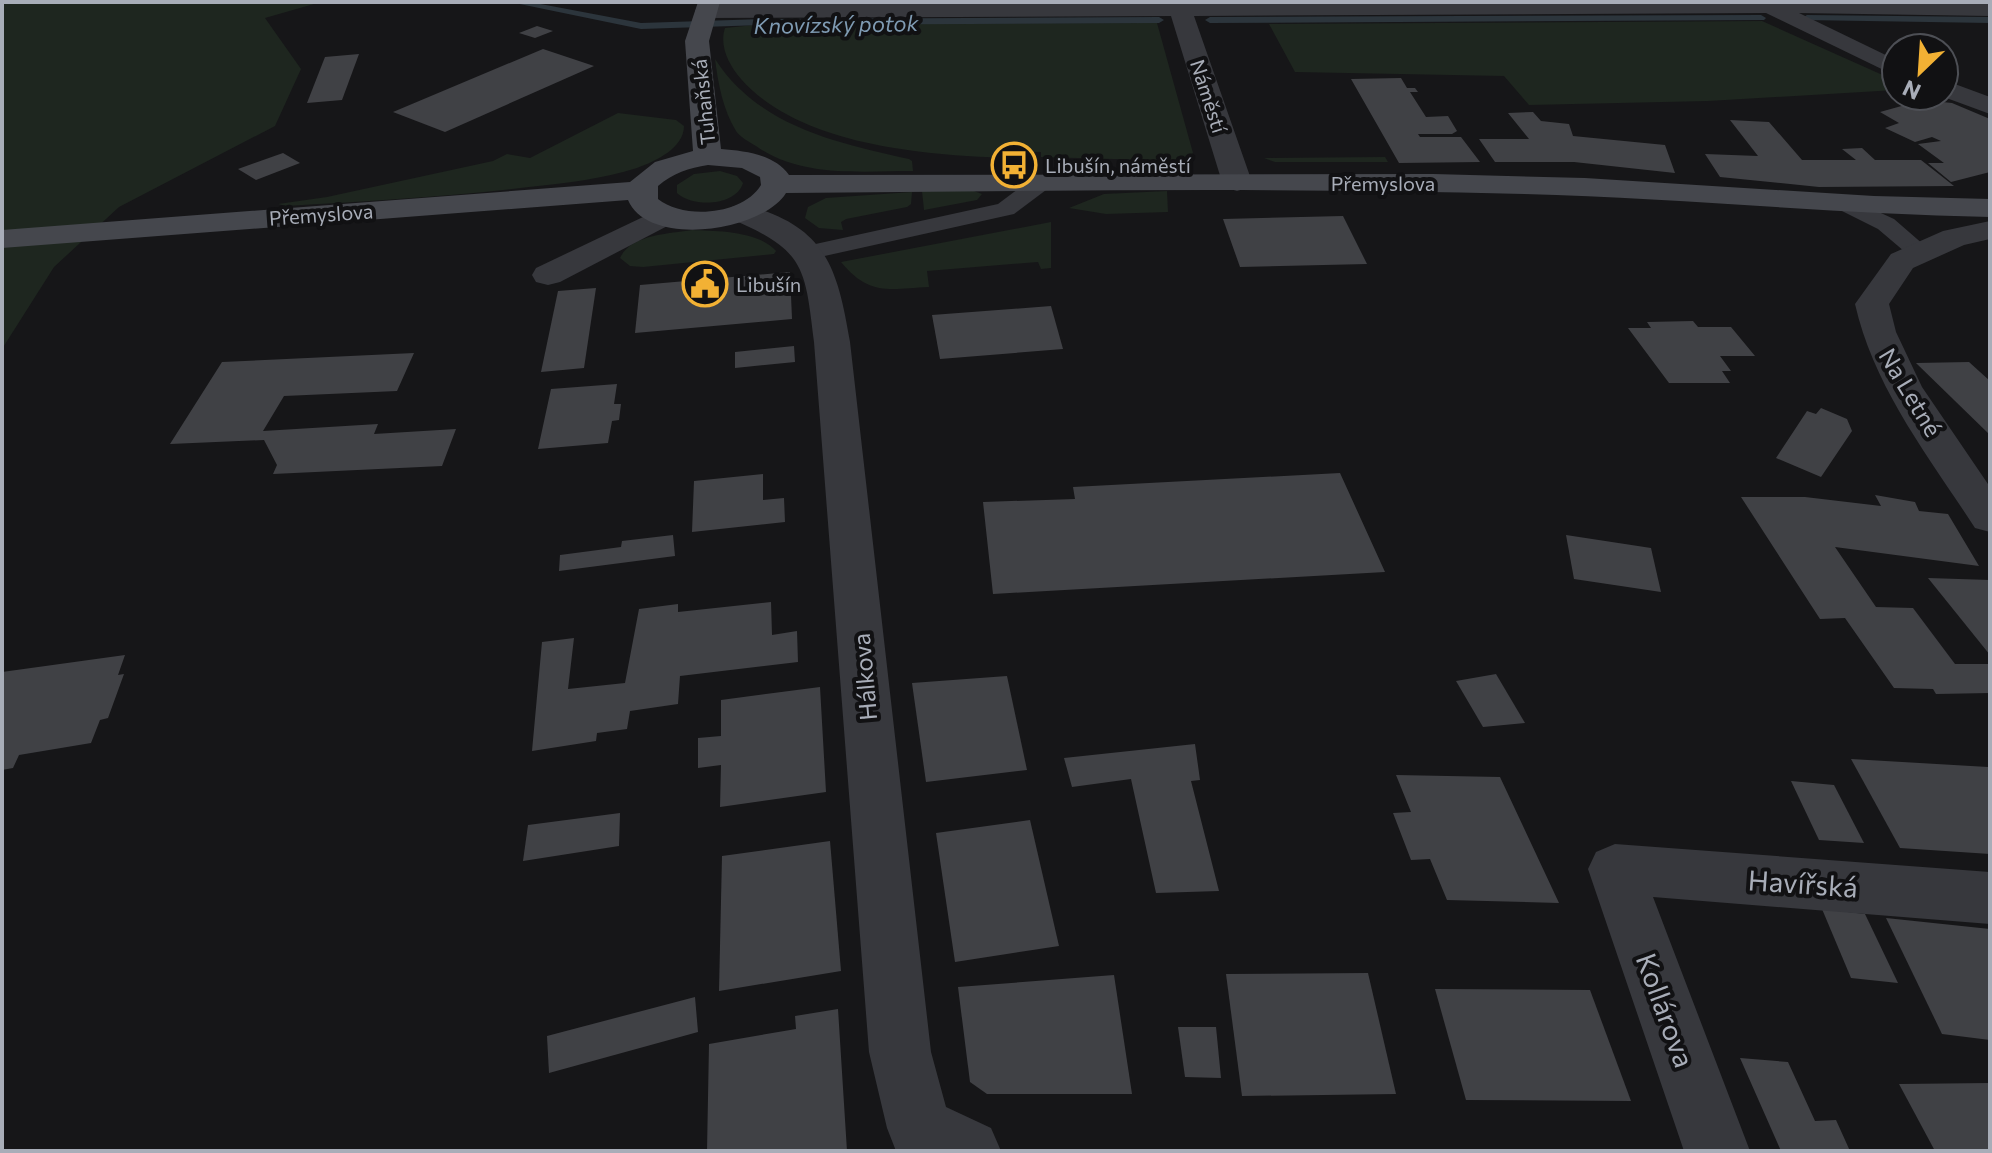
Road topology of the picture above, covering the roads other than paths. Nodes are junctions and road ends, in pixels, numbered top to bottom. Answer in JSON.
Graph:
{"nodes":[{"id":1,"x":1764,"y":4,"type":"edge"},
{"id":2,"x":1180,"y":6,"type":"edge"},
{"id":3,"x":1990,"y":9,"type":"edge"},
{"id":4,"x":703,"y":21,"type":"edge"},
{"id":5,"x":1880,"y":61,"type":"edge"},
{"id":6,"x":1960,"y":94,"type":"edge"},
{"id":7,"x":1990,"y":106,"type":"edge"},
{"id":8,"x":708,"y":157,"type":"junction"},
{"id":9,"x":1042,"y":182,"type":"junction"},
{"id":10,"x":1237,"y":182,"type":"junction"},
{"id":11,"x":776,"y":184,"type":"junction"},
{"id":12,"x":641,"y":190,"type":"junction"},
{"id":13,"x":1846,"y":204,"type":"junction"},
{"id":14,"x":1990,"y":208,"type":"edge"},
{"id":15,"x":742,"y":213,"type":"junction"},
{"id":16,"x":664,"y":216,"type":"junction"},
{"id":17,"x":1990,"y":230,"type":"edge"},
{"id":18,"x":2,"y":239,"type":"edge"},
{"id":19,"x":811,"y":252,"type":"junction"},
{"id":20,"x":1920,"y":252,"type":"junction"},
{"id":21,"x":548,"y":275,"type":"dead end"},
{"id":22,"x":1990,"y":518,"type":"edge"},
{"id":23,"x":1615,"y":869,"type":"joint"},
{"id":24,"x":1990,"y":898,"type":"edge"},
{"id":25,"x":968,"y":1151,"type":"edge"},
{"id":26,"x":1717,"y":1151,"type":"edge"}],
"edges":[{"from":1,"to":2,"type":"street"},
{"from":1,"to":3,"type":"street"},
{"from":1,"to":5,"type":"street"},
{"from":2,"to":4,"type":"street"},
{"from":2,"to":10,"type":"street","name":"Náměstí"},
{"from":4,"to":8,"type":"street","name":"Tuhaňská"},
{"from":6,"to":7,"type":"street"},
{"from":8,"to":11,"type":"street"},
{"from":8,"to":12,"type":"street"},
{"from":9,"to":10,"type":"street","name":"Přemyslova"},
{"from":9,"to":11,"type":"street","name":"Přemyslova"},
{"from":9,"to":19,"type":"lane"},
{"from":10,"to":13,"type":"street","name":"Přemyslova"},
{"from":11,"to":15,"type":"street"},
{"from":12,"to":16,"type":"street"},
{"from":12,"to":18,"type":"street","name":"Přemyslova"},
{"from":13,"to":14,"type":"street","name":"Přemyslova"},
{"from":13,"to":20,"type":"lane"},
{"from":15,"to":16,"type":"street"},
{"from":15,"to":19,"type":"street"},
{"from":16,"to":21,"type":"street"},
{"from":17,"to":20,"type":"street","name":"Na Letné"},
{"from":19,"to":25,"type":"street","name":"Hálkova"},
{"from":20,"to":22,"type":"street","name":"Na Letné"},
{"from":23,"to":24,"type":"street","name":"Havířská"},
{"from":23,"to":26,"type":"street","name":"Kollárova"}]}
